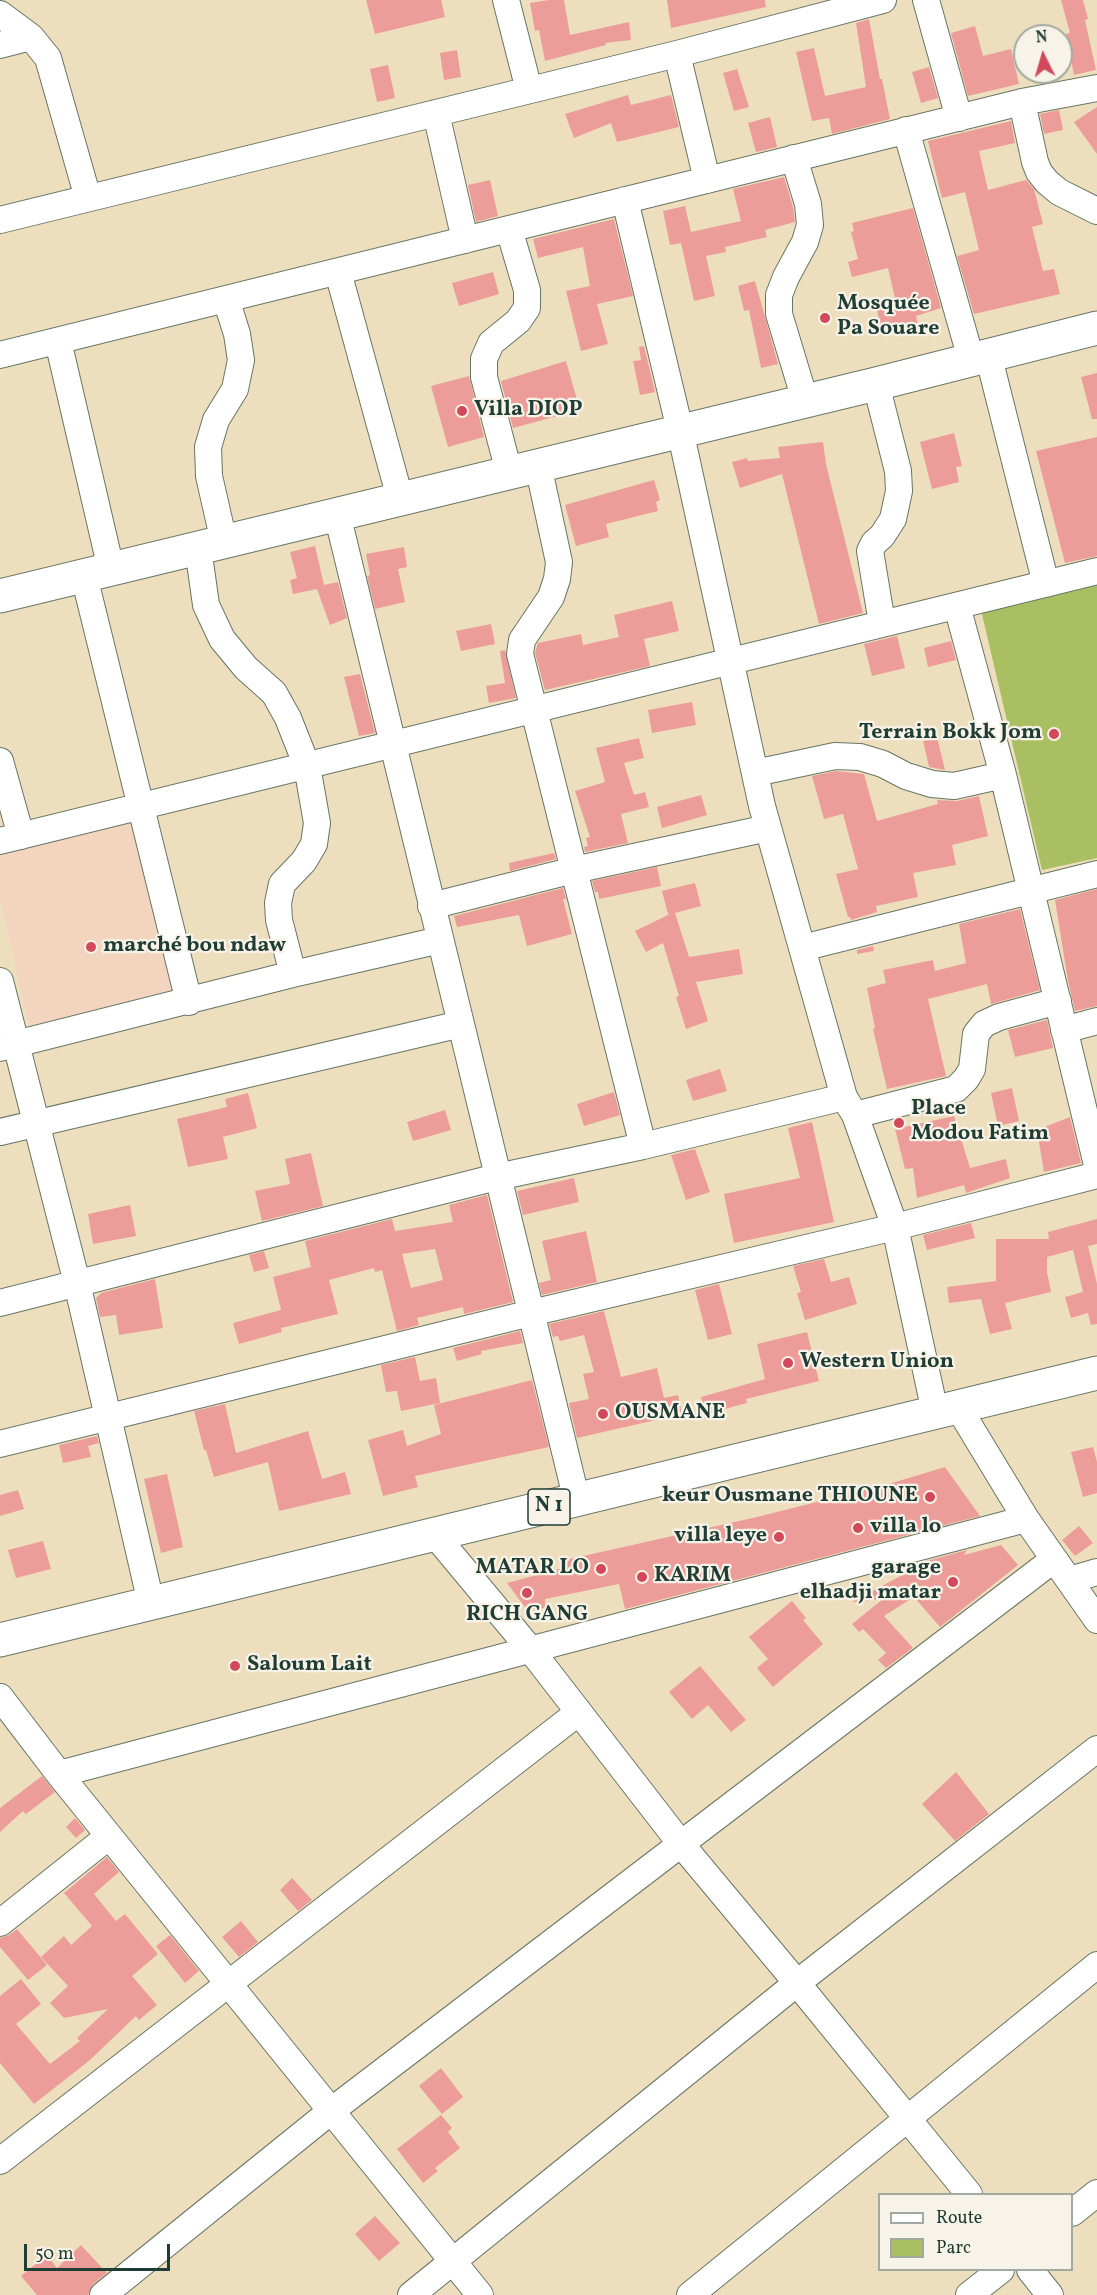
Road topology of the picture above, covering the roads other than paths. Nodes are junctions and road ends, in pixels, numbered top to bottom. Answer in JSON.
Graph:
{"nodes":[{"id":1,"x":506,"y":0,"type":"edge"},
{"id":2,"x":884,"y":0,"type":"edge"},
{"id":3,"x":926,"y":0,"type":"edge"},
{"id":4,"x":815,"y":10,"type":"edge"},
{"id":5,"x":0,"y":14,"type":"edge"},
{"id":6,"x":31,"y":37,"type":"junction"},
{"id":7,"x":0,"y":45,"type":"edge"},
{"id":8,"x":677,"y":54,"type":"junction"},
{"id":9,"x":1097,"y":88,"type":"edge"},
{"id":10,"x":529,"y":90,"type":"junction"},
{"id":11,"x":1022,"y":102,"type":"junction"},
{"id":12,"x":436,"y":113,"type":"junction"},
{"id":13,"x":959,"y":118,"type":"junction"},
{"id":14,"x":906,"y":130,"type":"junction"},
{"id":15,"x":794,"y":159,"type":"junction"},
{"id":16,"x":707,"y":180,"type":"junction"},
{"id":17,"x":88,"y":198,"type":"junction"},
{"id":18,"x":625,"y":200,"type":"junction"},
{"id":19,"x":1097,"y":211,"type":"edge"},
{"id":20,"x":0,"y":220,"type":"edge"},
{"id":21,"x":509,"y":229,"type":"junction"},
{"id":22,"x":465,"y":240,"type":"junction"},
{"id":23,"x":338,"y":272,"type":"junction"},
{"id":24,"x":225,"y":299,"type":"junction"},
{"id":25,"x":1097,"y":328,"type":"edge"},
{"id":26,"x":58,"y":341,"type":"junction"},
{"id":27,"x":0,"y":356,"type":"edge"},
{"id":28,"x":980,"y":357,"type":"junction"},
{"id":29,"x":876,"y":384,"type":"junction"},
{"id":30,"x":805,"y":400,"type":"junction"},
{"id":31,"x":680,"y":430,"type":"junction"},
{"id":32,"x":523,"y":469,"type":"junction"},
{"id":33,"x":400,"y":498,"type":"junction"},
{"id":34,"x":337,"y":514,"type":"junction"},
{"id":35,"x":211,"y":545,"type":"junction"},
{"id":36,"x":1097,"y":572,"type":"edge"},
{"id":37,"x":98,"y":573,"type":"junction"},
{"id":38,"x":1046,"y":584,"type":"junction"},
{"id":39,"x":0,"y":597,"type":"edge"},
{"id":40,"x":957,"y":606,"type":"junction"},
{"id":41,"x":882,"y":623,"type":"junction"},
{"id":42,"x":730,"y":661,"type":"junction"},
{"id":43,"x":534,"y":710,"type":"junction"},
{"id":44,"x":393,"y":744,"type":"junction"},
{"id":45,"x":0,"y":761,"type":"edge"},
{"id":46,"x":308,"y":766,"type":"junction"},
{"id":47,"x":754,"y":773,"type":"junction"},
{"id":48,"x":1003,"y":775,"type":"junction"},
{"id":49,"x":141,"y":807,"type":"junction"},
{"id":50,"x":768,"y":828,"type":"junction"},
{"id":51,"x":11,"y":838,"type":"edge"},
{"id":52,"x":574,"y":870,"type":"junction"},
{"id":53,"x":1097,"y":874,"type":"edge"},
{"id":54,"x":1032,"y":891,"type":"junction"},
{"id":55,"x":431,"y":906,"type":"junction"},
{"id":56,"x":440,"y":940,"type":"junction"},
{"id":57,"x":802,"y":948,"type":"junction"},
{"id":58,"x":293,"y":974,"type":"junction"},
{"id":59,"x":0,"y":981,"type":"edge"},
{"id":60,"x":1058,"y":1001,"type":"junction"},
{"id":61,"x":189,"y":1002,"type":"junction"},
{"id":62,"x":1097,"y":1021,"type":"edge"},
{"id":63,"x":461,"y":1024,"type":"junction"},
{"id":64,"x":1064,"y":1030,"type":"junction"},
{"id":65,"x":7,"y":1046,"type":"edge"},
{"id":66,"x":849,"y":1106,"type":"junction"},
{"id":67,"x":35,"y":1123,"type":"junction"},
{"id":68,"x":0,"y":1132,"type":"edge"},
{"id":69,"x":643,"y":1146,"type":"junction"},
{"id":70,"x":1097,"y":1165,"type":"edge"},
{"id":71,"x":1097,"y":1175,"type":"edge"},
{"id":72,"x":497,"y":1177,"type":"junction"},
{"id":73,"x":895,"y":1227,"type":"junction"},
{"id":74,"x":77,"y":1283,"type":"junction"},
{"id":75,"x":0,"y":1303,"type":"edge"},
{"id":76,"x":531,"y":1313,"type":"junction"},
{"id":77,"x":1097,"y":1373,"type":"edge"},
{"id":78,"x":947,"y":1410,"type":"junction"},
{"id":79,"x":109,"y":1418,"type":"junction"},
{"id":80,"x":0,"y":1444,"type":"edge"},
{"id":81,"x":577,"y":1501,"type":"junction"},
{"id":82,"x":1026,"y":1519,"type":"junction"},
{"id":83,"x":435,"y":1534,"type":"junction"},
{"id":84,"x":1053,"y":1560,"type":"junction"},
{"id":85,"x":1097,"y":1572,"type":"edge"},
{"id":86,"x":1070,"y":1580,"type":"junction"},
{"id":87,"x":151,"y":1603,"type":"junction"},
{"id":88,"x":1097,"y":1620,"type":"edge"},
{"id":89,"x":0,"y":1640,"type":"edge"},
{"id":90,"x":530,"y":1649,"type":"junction"},
{"id":91,"x":0,"y":1697,"type":"edge"},
{"id":92,"x":579,"y":1712,"type":"junction"},
{"id":93,"x":1097,"y":1749,"type":"edge"},
{"id":94,"x":59,"y":1774,"type":"junction"},
{"id":95,"x":109,"y":1836,"type":"junction"},
{"id":96,"x":681,"y":1844,"type":"junction"},
{"id":97,"x":0,"y":1923,"type":"edge"},
{"id":98,"x":1097,"y":1965,"type":"edge"},
{"id":99,"x":797,"y":1983,"type":"junction"},
{"id":100,"x":229,"y":1984,"type":"junction"},
{"id":101,"x":331,"y":2111,"type":"junction"},
{"id":102,"x":907,"y":2118,"type":"junction"},
{"id":103,"x":0,"y":2161,"type":"edge"},
{"id":104,"x":968,"y":2193,"type":"edge"},
{"id":105,"x":1097,"y":2193,"type":"edge"},
{"id":106,"x":1073,"y":2211,"type":"edge"},
{"id":107,"x":453,"y":2261,"type":"junction"},
{"id":108,"x":1000,"y":2271,"type":"edge"},
{"id":109,"x":1031,"y":2271,"type":"edge"},
{"id":110,"x":103,"y":2295,"type":"edge"},
{"id":111,"x":411,"y":2295,"type":"edge"},
{"id":112,"x":480,"y":2295,"type":"edge"},
{"id":113,"x":690,"y":2295,"type":"edge"},
{"id":114,"x":969,"y":2295,"type":"edge"},
{"id":115,"x":1050,"y":2295,"type":"edge"}],
"edges":[{"from":1,"to":10,"type":"street"},
{"from":2,"to":4,"type":"street"},
{"from":3,"to":13,"type":"street"},
{"from":4,"to":8,"type":"street"},
{"from":5,"to":6,"type":"street"},
{"from":6,"to":7,"type":"street"},
{"from":6,"to":17,"type":"street"},
{"from":8,"to":10,"type":"street"},
{"from":8,"to":16,"type":"street"},
{"from":9,"to":11,"type":"street"},
{"from":10,"to":12,"type":"street"},
{"from":11,"to":13,"type":"street"},
{"from":11,"to":19,"type":"street"},
{"from":12,"to":17,"type":"street"},
{"from":12,"to":22,"type":"street"},
{"from":13,"to":14,"type":"street"},
{"from":14,"to":15,"type":"street"},
{"from":14,"to":28,"type":"street"},
{"from":15,"to":16,"type":"street"},
{"from":15,"to":30,"type":"street"},
{"from":16,"to":18,"type":"street"},
{"from":17,"to":20,"type":"street"},
{"from":18,"to":21,"type":"street"},
{"from":18,"to":31,"type":"street"},
{"from":21,"to":22,"type":"street"},
{"from":21,"to":32,"type":"street"},
{"from":22,"to":23,"type":"street"},
{"from":23,"to":24,"type":"street"},
{"from":23,"to":33,"type":"street"},
{"from":24,"to":26,"type":"street"},
{"from":24,"to":35,"type":"street"},
{"from":25,"to":28,"type":"main road"},
{"from":26,"to":27,"type":"street"},
{"from":26,"to":37,"type":"street"},
{"from":28,"to":29,"type":"main road"},
{"from":28,"to":38,"type":"street"},
{"from":29,"to":30,"type":"main road"},
{"from":29,"to":41,"type":"street"},
{"from":30,"to":31,"type":"main road"},
{"from":31,"to":32,"type":"main road"},
{"from":31,"to":42,"type":"street"},
{"from":32,"to":33,"type":"main road"},
{"from":32,"to":43,"type":"street"},
{"from":33,"to":34,"type":"main road"},
{"from":34,"to":35,"type":"main road"},
{"from":34,"to":44,"type":"street"},
{"from":35,"to":37,"type":"main road"},
{"from":35,"to":46,"type":"street"},
{"from":36,"to":38,"type":"street"},
{"from":37,"to":39,"type":"main road"},
{"from":37,"to":49,"type":"street"},
{"from":38,"to":40,"type":"street"},
{"from":40,"to":41,"type":"street"},
{"from":40,"to":48,"type":"street"},
{"from":41,"to":42,"type":"street"},
{"from":42,"to":43,"type":"street"},
{"from":42,"to":47,"type":"street"},
{"from":43,"to":44,"type":"street"},
{"from":43,"to":52,"type":"street"},
{"from":44,"to":46,"type":"street"},
{"from":44,"to":55,"type":"street"},
{"from":45,"to":51,"type":"street"},
{"from":46,"to":49,"type":"street"},
{"from":46,"to":58,"type":"street"},
{"from":47,"to":48,"type":"street"},
{"from":47,"to":50,"type":"street"},
{"from":48,"to":54,"type":"street"},
{"from":49,"to":51,"type":"street"},
{"from":49,"to":61,"type":"street"},
{"from":50,"to":52,"type":"street"},
{"from":50,"to":57,"type":"street"},
{"from":52,"to":55,"type":"street"},
{"from":52,"to":69,"type":"street"},
{"from":53,"to":54,"type":"street"},
{"from":54,"to":57,"type":"street"},
{"from":54,"to":60,"type":"street"},
{"from":55,"to":56,"type":"street"},
{"from":56,"to":58,"type":"street"},
{"from":56,"to":63,"type":"street"},
{"from":57,"to":66,"type":"street"},
{"from":58,"to":61,"type":"street"},
{"from":59,"to":65,"type":"street"},
{"from":60,"to":64,"type":"street"},
{"from":60,"to":66,"type":"street"},
{"from":61,"to":65,"type":"street"},
{"from":62,"to":64,"type":"street"},
{"from":63,"to":67,"type":"street"},
{"from":63,"to":72,"type":"street"},
{"from":64,"to":70,"type":"street"},
{"from":65,"to":67,"type":"street"},
{"from":66,"to":69,"type":"street"},
{"from":66,"to":73,"type":"street"},
{"from":67,"to":68,"type":"street"},
{"from":67,"to":74,"type":"street"},
{"from":69,"to":72,"type":"street"},
{"from":71,"to":73,"type":"street"},
{"from":72,"to":74,"type":"street"},
{"from":72,"to":76,"type":"street"},
{"from":73,"to":76,"type":"street"},
{"from":73,"to":78,"type":"street"},
{"from":74,"to":75,"type":"street"},
{"from":74,"to":79,"type":"street"},
{"from":76,"to":79,"type":"street"},
{"from":76,"to":81,"type":"street"},
{"from":77,"to":78,"type":"main road","number":"N 1"},
{"from":78,"to":81,"type":"main road","number":"N 1"},
{"from":78,"to":82,"type":"street"},
{"from":79,"to":80,"type":"street"},
{"from":79,"to":87,"type":"street"},
{"from":81,"to":83,"type":"main road","number":"N 1"},
{"from":82,"to":84,"type":"street"},
{"from":82,"to":90,"type":"street"},
{"from":83,"to":87,"type":"main road","number":"N 1"},
{"from":83,"to":90,"type":"street"},
{"from":84,"to":86,"type":"street"},
{"from":84,"to":96,"type":"street"},
{"from":85,"to":86,"type":"street"},
{"from":86,"to":88,"type":"street"},
{"from":87,"to":89,"type":"main road","number":"N 1"},
{"from":90,"to":92,"type":"street"},
{"from":90,"to":94,"type":"street"},
{"from":91,"to":94,"type":"street"},
{"from":92,"to":96,"type":"street"},
{"from":92,"to":100,"type":"street"},
{"from":93,"to":99,"type":"street"},
{"from":94,"to":95,"type":"street"},
{"from":95,"to":97,"type":"street"},
{"from":95,"to":100,"type":"street"},
{"from":96,"to":99,"type":"street"},
{"from":96,"to":101,"type":"street"},
{"from":98,"to":102,"type":"street"},
{"from":99,"to":102,"type":"street"},
{"from":99,"to":107,"type":"street"},
{"from":100,"to":101,"type":"street"},
{"from":100,"to":103,"type":"street"},
{"from":101,"to":107,"type":"street"},
{"from":101,"to":110,"type":"street"},
{"from":102,"to":104,"type":"street"},
{"from":102,"to":113,"type":"street"},
{"from":105,"to":106,"type":"street"},
{"from":107,"to":111,"type":"street"},
{"from":107,"to":112,"type":"street"},
{"from":108,"to":114,"type":"street"},
{"from":109,"to":115,"type":"street"}]}
